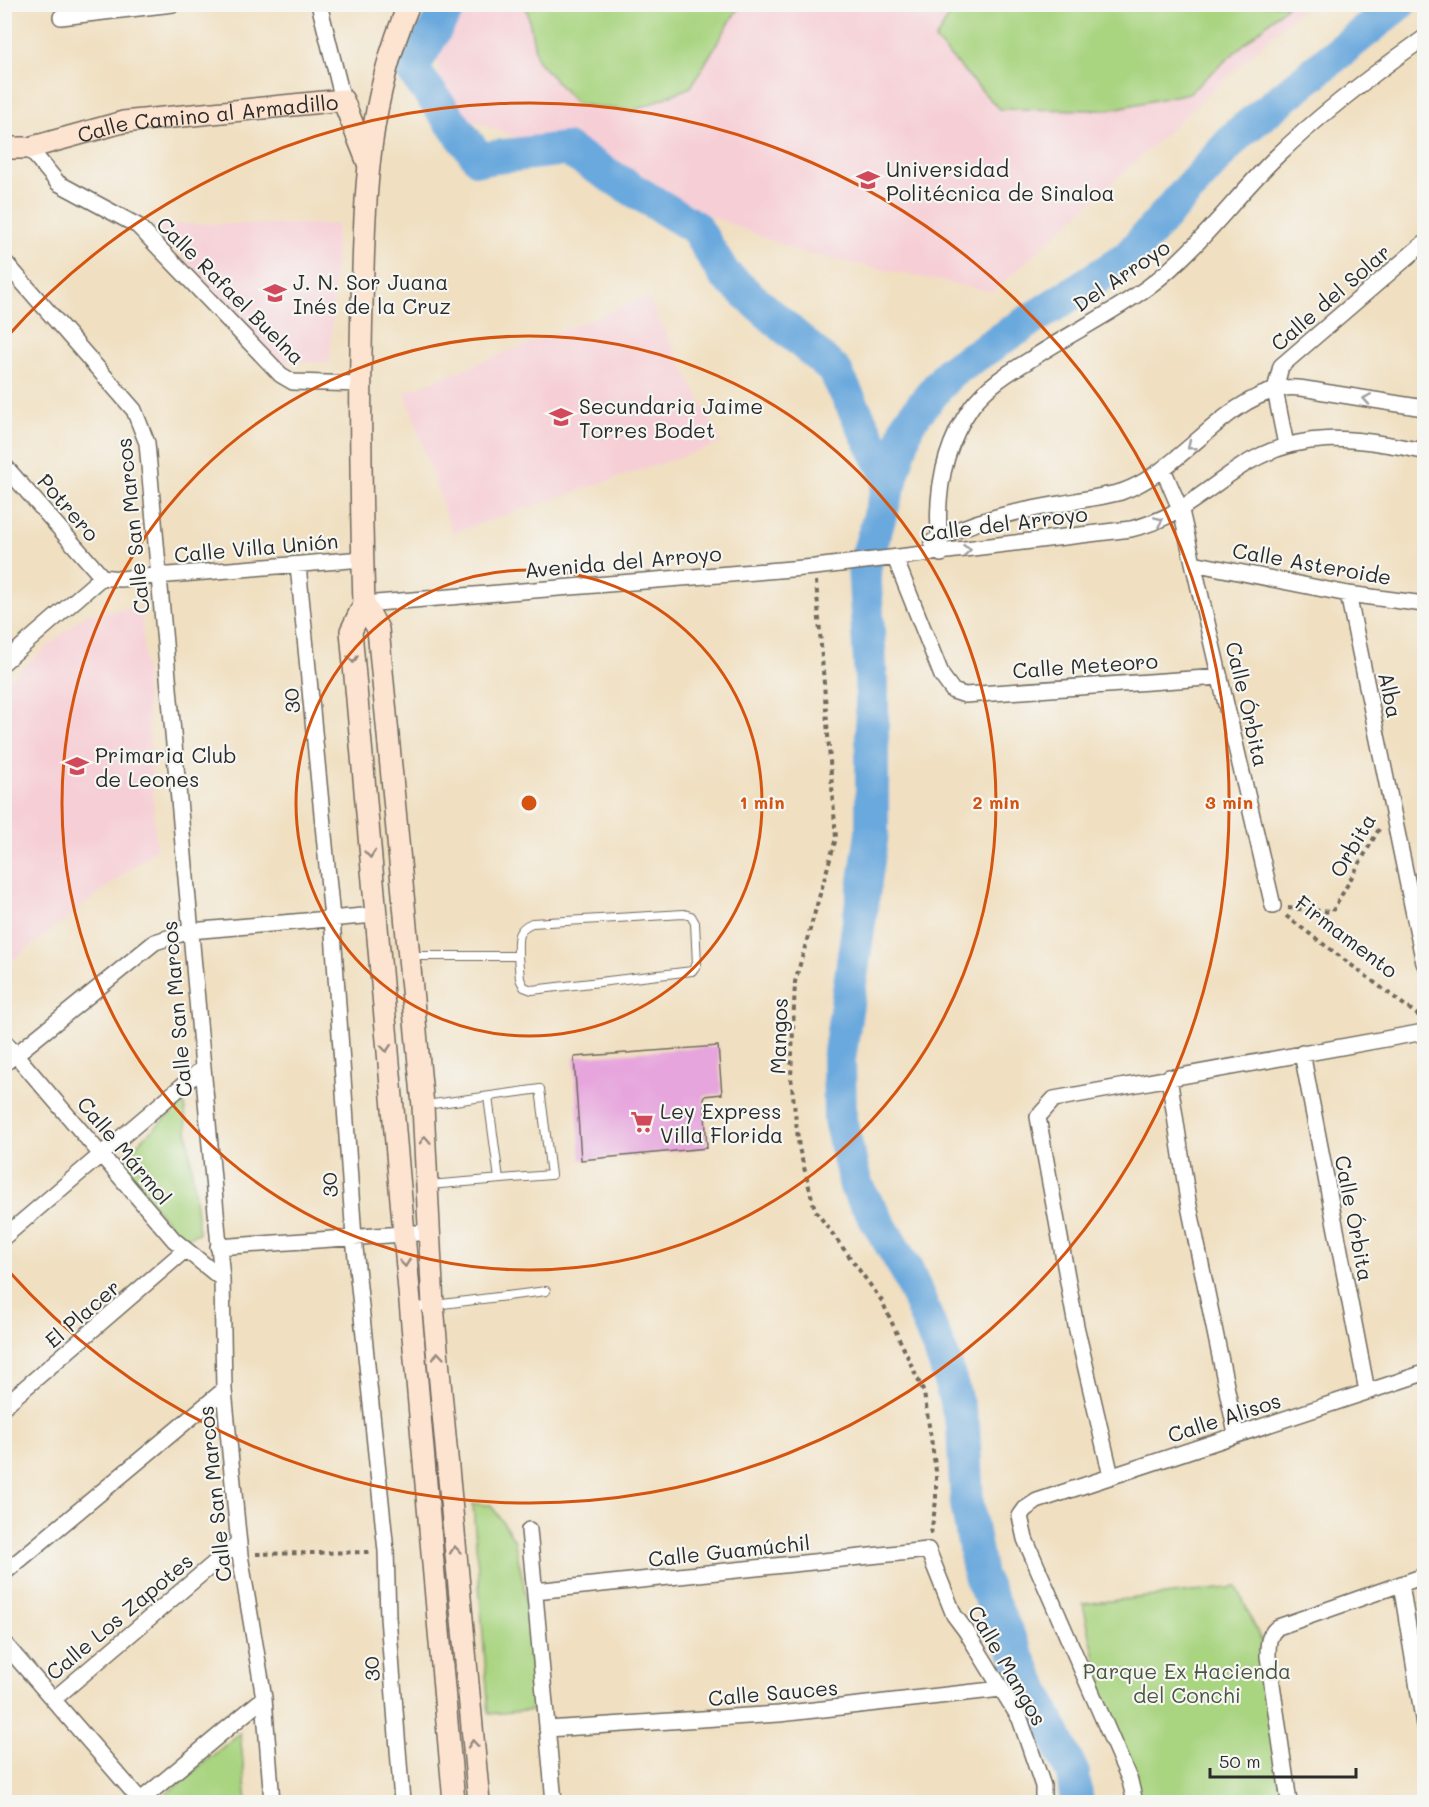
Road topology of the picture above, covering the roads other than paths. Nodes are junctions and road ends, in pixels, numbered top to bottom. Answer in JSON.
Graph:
{"nodes":[{"id":1,"x":173,"y":4,"type":"edge"},
{"id":2,"x":319,"y":4,"type":"edge"},
{"id":3,"x":409,"y":4,"type":"edge"},
{"id":4,"x":61,"y":17,"type":"dead end"},
{"id":5,"x":1425,"y":38,"type":"edge"},
{"id":6,"x":343,"y":100,"type":"junction"},
{"id":7,"x":4,"y":148,"type":"edge"},
{"id":8,"x":29,"y":148,"type":"junction"},
{"id":9,"x":368,"y":164,"type":"junction"},
{"id":10,"x":1422,"y":248,"type":"edge"},
{"id":11,"x":4,"y":261,"type":"edge"},
{"id":12,"x":360,"y":384,"type":"junction"},
{"id":13,"x":1275,"y":390,"type":"junction"},
{"id":14,"x":1425,"y":408,"type":"edge"},
{"id":15,"x":1286,"y":445,"type":"junction"},
{"id":16,"x":1425,"y":451,"type":"edge"},
{"id":17,"x":1163,"y":469,"type":"junction"},
{"id":18,"x":7,"y":472,"type":"edge"},
{"id":19,"x":1181,"y":511,"type":"junction"},
{"id":20,"x":940,"y":546,"type":"junction"},
{"id":21,"x":896,"y":557,"type":"junction"},
{"id":22,"x":363,"y":559,"type":"junction"},
{"id":23,"x":1193,"y":563,"type":"junction"},
{"id":24,"x":298,"y":565,"type":"junction"},
{"id":25,"x":160,"y":576,"type":"junction"},
{"id":26,"x":102,"y":577,"type":"junction"},
{"id":27,"x":1348,"y":594,"type":"junction"},
{"id":28,"x":364,"y":604,"type":"junction"},
{"id":29,"x":1425,"y":604,"type":"edge"},
{"id":30,"x":4,"y":662,"type":"edge"},
{"id":31,"x":1220,"y":677,"type":"junction"},
{"id":32,"x":1393,"y":804,"type":"joint"},
{"id":33,"x":1273,"y":906,"type":"road end"},
{"id":34,"x":375,"y":915,"type":"junction"},
{"id":35,"x":332,"y":918,"type":"junction"},
{"id":36,"x":190,"y":932,"type":"junction"},
{"id":37,"x":409,"y":956,"type":"junction"},
{"id":38,"x":518,"y":957,"type":"junction"},
{"id":39,"x":1425,"y":963,"type":"edge"},
{"id":40,"x":1425,"y":1032,"type":"edge"},
{"id":41,"x":4,"y":1041,"type":"edge"},
{"id":42,"x":1302,"y":1053,"type":"junction"},
{"id":43,"x":10,"y":1059,"type":"edge"},
{"id":44,"x":203,"y":1068,"type":"junction"},
{"id":45,"x":1169,"y":1077,"type":"junction"},
{"id":46,"x":488,"y":1096,"type":"junction"},
{"id":47,"x":423,"y":1106,"type":"junction"},
{"id":48,"x":102,"y":1156,"type":"junction"},
{"id":49,"x":499,"y":1179,"type":"junction"},
{"id":50,"x":427,"y":1185,"type":"junction"},
{"id":51,"x":431,"y":1232,"type":"junction"},
{"id":52,"x":402,"y":1235,"type":"junction"},
{"id":53,"x":4,"y":1238,"type":"edge"},
{"id":54,"x":354,"y":1238,"type":"junction"},
{"id":55,"x":218,"y":1247,"type":"junction"},
{"id":56,"x":185,"y":1250,"type":"junction"},
{"id":57,"x":222,"y":1279,"type":"junction"},
{"id":58,"x":546,"y":1291,"type":"dead end"},
{"id":59,"x":433,"y":1306,"type":"junction"},
{"id":60,"x":410,"y":1308,"type":"junction"},
{"id":61,"x":1425,"y":1373,"type":"edge"},
{"id":62,"x":224,"y":1390,"type":"junction"},
{"id":63,"x":1367,"y":1391,"type":"junction"},
{"id":64,"x":4,"y":1406,"type":"edge"},
{"id":65,"x":1236,"y":1434,"type":"junction"},
{"id":66,"x":1111,"y":1476,"type":"junction"},
{"id":67,"x":529,"y":1530,"type":"dead end"},
{"id":68,"x":239,"y":1548,"type":"junction"},
{"id":69,"x":928,"y":1550,"type":"joint"},
{"id":70,"x":4,"y":1573,"type":"edge"},
{"id":71,"x":1425,"y":1576,"type":"edge"},
{"id":72,"x":1401,"y":1584,"type":"junction"},
{"id":73,"x":535,"y":1591,"type":"junction"},
{"id":74,"x":4,"y":1643,"type":"edge"},
{"id":75,"x":1001,"y":1689,"type":"junction"},
{"id":76,"x":264,"y":1698,"type":"junction"},
{"id":77,"x":54,"y":1699,"type":"junction"},
{"id":78,"x":1425,"y":1725,"type":"edge"},
{"id":79,"x":547,"y":1729,"type":"junction"},
{"id":80,"x":141,"y":1801,"type":"edge"},
{"id":81,"x":272,"y":1803,"type":"edge"},
{"id":82,"x":402,"y":1803,"type":"edge"},
{"id":83,"x":454,"y":1803,"type":"edge"},
{"id":84,"x":478,"y":1803,"type":"edge"},
{"id":85,"x":555,"y":1803,"type":"edge"},
{"id":86,"x":1043,"y":1803,"type":"edge"},
{"id":87,"x":1135,"y":1803,"type":"edge"},
{"id":88,"x":1289,"y":1803,"type":"edge"}],
"edges":[{"from":1,"to":4,"type":"street"},
{"from":2,"to":6,"type":"street"},
{"from":3,"to":9,"type":"street"},
{"from":5,"to":20,"type":"street","name":"Del Arroyo"},
{"from":6,"to":8,"type":"street","name":"Calle Camino al Armadillo"},
{"from":6,"to":9,"type":"street","name":"Calle Camino al Armadillo"},
{"from":7,"to":8,"type":"street","name":"Calle Camino al Armadillo"},
{"from":8,"to":12,"type":"street","name":"Calle Rafael Buelna"},
{"from":9,"to":12,"type":"street"},
{"from":10,"to":13,"type":"street","name":"Calle del Solar"},
{"from":11,"to":25,"type":"street","name":"Calle San Marcos"},
{"from":12,"to":22,"type":"street"},
{"from":14,"to":13,"type":"street","name":"Calle del Arroyo","one_way":true},
{"from":13,"to":15,"type":"street"},
{"from":13,"to":17,"type":"street","name":"Calle del Arroyo","one_way":true},
{"from":15,"to":16,"type":"street","name":"Calle del Arroyo"},
{"from":15,"to":19,"type":"street","name":"Calle del Arroyo"},
{"from":17,"to":19,"type":"street"},
{"from":17,"to":20,"type":"street","name":"Calle del Arroyo"},
{"from":18,"to":26,"type":"street","name":"Potrero"},
{"from":20,"to":19,"type":"street","name":"Calle del Arroyo","one_way":true},
{"from":19,"to":23,"type":"street","name":"Calle Órbita"},
{"from":20,"to":21,"type":"street","name":"Calle del Arroyo"},
{"from":21,"to":28,"type":"street","name":"Avenida del Arroyo"},
{"from":21,"to":31,"type":"street","name":"Calle Meteoro"},
{"from":22,"to":24,"type":"street","name":"Calle Villa Unión"},
{"from":22,"to":28,"type":"street"},
{"from":23,"to":27,"type":"street","name":"Calle Asteroide"},
{"from":23,"to":31,"type":"street","name":"Calle Órbita"},
{"from":24,"to":25,"type":"street","name":"Calle Villa Unión"},
{"from":24,"to":35,"type":"street","name":"30"},
{"from":25,"to":26,"type":"street","name":"Calle Villa Unión"},
{"from":25,"to":36,"type":"street","name":"Calle San Marcos"},
{"from":26,"to":30,"type":"street"},
{"from":27,"to":29,"type":"street","name":"Calle Asteroide"},
{"from":27,"to":32,"type":"street","name":"Alba"},
{"from":28,"to":34,"type":"street","one_way":true},
{"from":28,"to":37,"type":"street"},
{"from":31,"to":33,"type":"street","name":"Calle Órbita"},
{"from":32,"to":39,"type":"street","name":"Firmamento"},
{"from":34,"to":35,"type":"street"},
{"from":34,"to":52,"type":"street","one_way":true},
{"from":35,"to":36,"type":"street"},
{"from":35,"to":54,"type":"street","name":"30"},
{"from":36,"to":43,"type":"street"},
{"from":36,"to":44,"type":"street","name":"Calle San Marcos"},
{"from":37,"to":38,"type":"lane"},
{"from":37,"to":47,"type":"street"},
{"from":38,"to":38,"type":"lane"},
{"from":40,"to":42,"type":"street"},
{"from":41,"to":43,"type":"street","name":"Calle Mármol"},
{"from":42,"to":45,"type":"street"},
{"from":42,"to":63,"type":"street","name":"Calle Órbita"},
{"from":43,"to":48,"type":"street","name":"Calle Mármol"},
{"from":44,"to":48,"type":"street"},
{"from":44,"to":55,"type":"street","name":"Calle San Marcos"},
{"from":45,"to":65,"type":"street"},
{"from":45,"to":66,"type":"street"},
{"from":46,"to":47,"type":"lane"},
{"from":46,"to":49,"type":"lane"},
{"from":46,"to":49,"type":"lane"},
{"from":50,"to":47,"type":"street","one_way":true},
{"from":48,"to":53,"type":"street"},
{"from":48,"to":56,"type":"street","name":"Calle Mármol"},
{"from":49,"to":50,"type":"lane"},
{"from":50,"to":51,"type":"street"},
{"from":51,"to":52,"type":"street"},
{"from":51,"to":59,"type":"street"},
{"from":52,"to":54,"type":"street"},
{"from":52,"to":60,"type":"street","one_way":true},
{"from":54,"to":55,"type":"street"},
{"from":54,"to":82,"type":"street","name":"30"},
{"from":55,"to":57,"type":"street","name":"Calle San Marcos"},
{"from":56,"to":57,"type":"street","name":"Calle Mármol"},
{"from":56,"to":64,"type":"street","name":"El Placer"},
{"from":57,"to":62,"type":"street","name":"Calle San Marcos"},
{"from":58,"to":59,"type":"lane"},
{"from":59,"to":60,"type":"lane"},
{"from":84,"to":59,"type":"street","one_way":true},
{"from":60,"to":83,"type":"street"},
{"from":61,"to":63,"type":"street","name":"Calle Alisos"},
{"from":62,"to":68,"type":"street","name":"Calle San Marcos"},
{"from":62,"to":70,"type":"street"},
{"from":63,"to":65,"type":"street","name":"Calle Alisos"},
{"from":65,"to":66,"type":"street","name":"Calle Alisos"},
{"from":66,"to":87,"type":"street","name":"Calle Alisos"},
{"from":67,"to":73,"type":"street"},
{"from":68,"to":76,"type":"street","name":"Calle San Marcos"},
{"from":68,"to":77,"type":"street","name":"Calle Los Zapotes"},
{"from":69,"to":73,"type":"street","name":"Calle Guamúchil"},
{"from":69,"to":75,"type":"street","name":"Calle Mangos"},
{"from":71,"to":72,"type":"street"},
{"from":72,"to":78,"type":"street"},
{"from":72,"to":88,"type":"street"},
{"from":73,"to":79,"type":"street"},
{"from":74,"to":77,"type":"street"},
{"from":75,"to":79,"type":"street","name":"Calle Sauces"},
{"from":75,"to":86,"type":"street","name":"Calle Mangos"},
{"from":76,"to":80,"type":"street"},
{"from":76,"to":81,"type":"street","name":"Calle San Marcos"},
{"from":77,"to":80,"type":"street"},
{"from":79,"to":85,"type":"street"}]}
